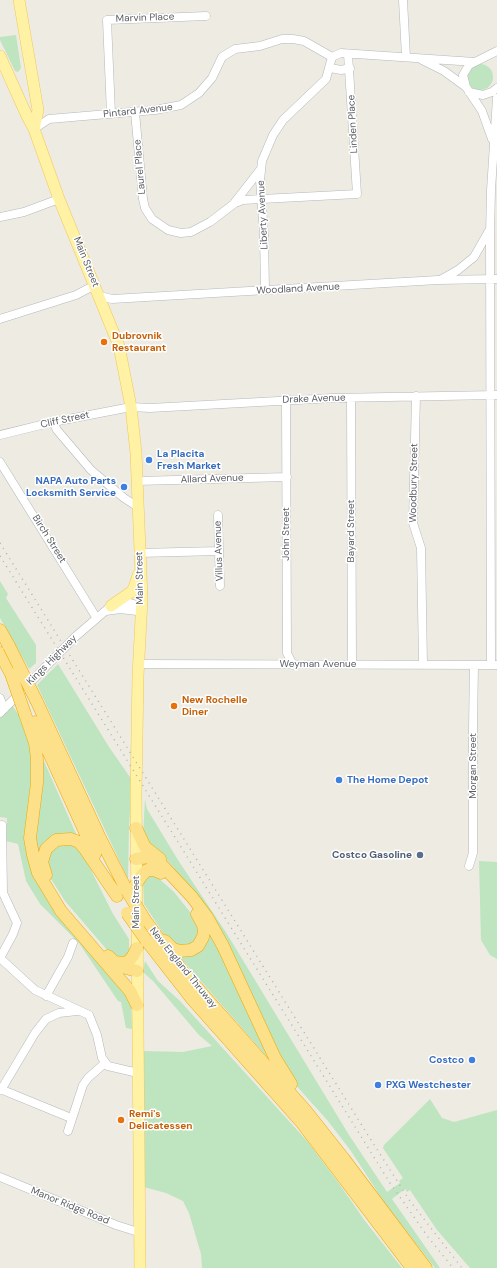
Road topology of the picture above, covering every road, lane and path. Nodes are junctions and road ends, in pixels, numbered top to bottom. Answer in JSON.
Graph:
{"nodes":[{"id":1,"x":19,"y":0,"type":"edge"},
{"id":2,"x":403,"y":0,"type":"edge"},
{"id":3,"x":206,"y":16,"type":"dead end"},
{"id":4,"x":497,"y":51,"type":"edge"},
{"id":5,"x":348,"y":54,"type":"junction"},
{"id":6,"x":0,"y":56,"type":"edge"},
{"id":7,"x":332,"y":57,"type":"junction"},
{"id":8,"x":406,"y":57,"type":"junction"},
{"id":9,"x":422,"y":59,"type":"junction"},
{"id":10,"x":475,"y":62,"type":"junction"},
{"id":11,"x":30,"y":68,"type":"junction"},
{"id":12,"x":330,"y":68,"type":"junction"},
{"id":13,"x":350,"y":68,"type":"junction"},
{"id":14,"x":8,"y":76,"type":"junction"},
{"id":15,"x":497,"y":88,"type":"edge"},
{"id":16,"x":467,"y":90,"type":"junction"},
{"id":17,"x":497,"y":105,"type":"edge"},
{"id":18,"x":136,"y":112,"type":"junction"},
{"id":19,"x":111,"y":114,"type":"junction"},
{"id":20,"x":34,"y":129,"type":"junction"},
{"id":21,"x":494,"y":142,"type":"junction"},
{"id":22,"x":260,"y":170,"type":"junction"},
{"id":23,"x":497,"y":181,"type":"edge"},
{"id":24,"x":491,"y":190,"type":"junction"},
{"id":25,"x":356,"y":194,"type":"joint"},
{"id":26,"x":59,"y":198,"type":"junction"},
{"id":27,"x":262,"y":199,"type":"junction"},
{"id":28,"x":235,"y":203,"type":"junction"},
{"id":29,"x":0,"y":218,"type":"edge"},
{"id":30,"x":490,"y":231,"type":"junction"},
{"id":31,"x":497,"y":244,"type":"edge"},
{"id":32,"x":494,"y":279,"type":"edge"},
{"id":33,"x":438,"y":280,"type":"junction"},
{"id":34,"x":95,"y":285,"type":"junction"},
{"id":35,"x":265,"y":290,"type":"junction"},
{"id":36,"x":100,"y":296,"type":"junction"},
{"id":37,"x":0,"y":319,"type":"edge"},
{"id":38,"x":494,"y":395,"type":"edge"},
{"id":39,"x":416,"y":396,"type":"junction"},
{"id":40,"x":351,"y":398,"type":"junction"},
{"id":41,"x":286,"y":401,"type":"junction"},
{"id":42,"x":131,"y":407,"type":"junction"},
{"id":43,"x":53,"y":422,"type":"junction"},
{"id":44,"x":0,"y":435,"type":"edge"},
{"id":45,"x":0,"y":462,"type":"edge"},
{"id":46,"x":287,"y":476,"type":"junction"},
{"id":47,"x":137,"y":481,"type":"junction"},
{"id":48,"x":138,"y":506,"type":"junction"},
{"id":49,"x":218,"y":515,"type":"dead end"},
{"id":50,"x":219,"y":551,"type":"junction"},
{"id":51,"x":140,"y":553,"type":"junction"},
{"id":52,"x":141,"y":565,"type":"junction"},
{"id":53,"x":493,"y":572,"type":"edge"},
{"id":54,"x":220,"y":586,"type":"dead end"},
{"id":55,"x":109,"y":608,"type":"junction"},
{"id":56,"x":141,"y":609,"type":"junction"},
{"id":57,"x":96,"y":617,"type":"junction"},
{"id":58,"x":0,"y":630,"type":"edge"},
{"id":59,"x":3,"y":651,"type":"edge"},
{"id":60,"x":139,"y":664,"type":"junction"},
{"id":61,"x":352,"y":664,"type":"junction"},
{"id":62,"x":423,"y":664,"type":"junction"},
{"id":63,"x":293,"y":665,"type":"junction"},
{"id":64,"x":474,"y":665,"type":"junction"},
{"id":65,"x":494,"y":665,"type":"edge"},
{"id":66,"x":0,"y":698,"type":"edge"},
{"id":67,"x":30,"y":709,"type":"junction"},
{"id":68,"x":2,"y":711,"type":"edge"},
{"id":69,"x":2,"y":825,"type":"dead end"},
{"id":70,"x":136,"y":828,"type":"junction"},
{"id":71,"x":136,"y":859,"type":"junction"},
{"id":72,"x":469,"y":866,"type":"dead end"},
{"id":73,"x":161,"y":873,"type":"junction"},
{"id":74,"x":1,"y":880,"type":"edge"},
{"id":75,"x":183,"y":887,"type":"junction"},
{"id":76,"x":127,"y":890,"type":"junction"},
{"id":77,"x":147,"y":923,"type":"junction"},
{"id":78,"x":73,"y":943,"type":"dead end"},
{"id":79,"x":141,"y":944,"type":"junction"},
{"id":80,"x":0,"y":958,"type":"edge"},
{"id":81,"x":110,"y":963,"type":"junction"},
{"id":82,"x":137,"y":974,"type":"junction"},
{"id":83,"x":46,"y":996,"type":"junction"},
{"id":84,"x":55,"y":1000,"type":"junction"},
{"id":85,"x":137,"y":1005,"type":"junction"},
{"id":86,"x":82,"y":1011,"type":"junction"},
{"id":87,"x":52,"y":1015,"type":"junction"},
{"id":88,"x":105,"y":1063,"type":"junction"},
{"id":89,"x":138,"y":1073,"type":"junction"},
{"id":90,"x":1,"y":1090,"type":"edge"},
{"id":91,"x":71,"y":1118,"type":"junction"},
{"id":92,"x":68,"y":1131,"type":"dead end"},
{"id":93,"x":344,"y":1159,"type":"junction"},
{"id":94,"x":0,"y":1178,"type":"edge"},
{"id":95,"x":362,"y":1192,"type":"junction"},
{"id":96,"x":382,"y":1220,"type":"junction"},
{"id":97,"x":140,"y":1230,"type":"junction"},
{"id":98,"x":140,"y":1268,"type":"edge"},
{"id":99,"x":412,"y":1268,"type":"edge"},
{"id":100,"x":426,"y":1268,"type":"edge"}],
"edges":[{"from":1,"to":11,"type":"main road"},
{"from":2,"to":8,"type":"street"},
{"from":3,"to":19,"type":"street","name":"Marvin Place"},
{"from":4,"to":10,"type":"street"},
{"from":5,"to":7,"type":"street"},
{"from":5,"to":8,"type":"street"},
{"from":5,"to":13,"type":"street","name":"Linden Place"},
{"from":6,"to":14,"type":"main road","name":"Main Street"},
{"from":7,"to":12,"type":"street","name":"Liberty Avenue"},
{"from":7,"to":18,"type":"street","name":"Pintard Avenue"},
{"from":8,"to":9,"type":"street"},
{"from":9,"to":10,"type":"street"},
{"from":9,"to":16,"type":"street"},
{"from":10,"to":16,"type":"street"},
{"from":11,"to":14,"type":"main road"},
{"from":11,"to":20,"type":"main road"},
{"from":12,"to":13,"type":"street"},
{"from":12,"to":22,"type":"street","name":"Liberty Avenue"},
{"from":13,"to":25,"type":"street","name":"Linden Place"},
{"from":14,"to":20,"type":"main road","name":"Main Street"},
{"from":15,"to":16,"type":"street"},
{"from":16,"to":21,"type":"street"},
{"from":17,"to":21,"type":"street"},
{"from":18,"to":19,"type":"street","name":"Pintard Avenue"},
{"from":18,"to":28,"type":"street","name":"Laurel Place"},
{"from":19,"to":20,"type":"street","name":"Pintard Avenue"},
{"from":20,"to":26,"type":"main road","name":"Main Street"},
{"from":21,"to":24,"type":"street"},
{"from":22,"to":27,"type":"street","name":"Liberty Avenue"},
{"from":22,"to":28,"type":"street","name":"Laurel Place"},
{"from":23,"to":24,"type":"street"},
{"from":24,"to":30,"type":"street"},
{"from":25,"to":27,"type":"street","name":"Laurel Place"},
{"from":26,"to":29,"type":"street"},
{"from":26,"to":34,"type":"main road","name":"Main Street"},
{"from":27,"to":28,"type":"street","name":"Laurel Place"},
{"from":27,"to":35,"type":"street","name":"Liberty Avenue"},
{"from":30,"to":31,"type":"street"},
{"from":30,"to":32,"type":"street"},
{"from":30,"to":33,"type":"street"},
{"from":32,"to":33,"type":"street","name":"Woodland Avenue"},
{"from":32,"to":38,"type":"street"},
{"from":33,"to":35,"type":"street","name":"Woodland Avenue"},
{"from":34,"to":36,"type":"main road","name":"Main Street"},
{"from":34,"to":37,"type":"street"},
{"from":35,"to":36,"type":"street","name":"Woodland Avenue"},
{"from":36,"to":42,"type":"main road","name":"Main Street"},
{"from":38,"to":39,"type":"street","name":"Drake Avenue"},
{"from":38,"to":53,"type":"street"},
{"from":39,"to":40,"type":"street","name":"Drake Avenue"},
{"from":39,"to":62,"type":"street","name":"Woodbury Street"},
{"from":40,"to":41,"type":"street","name":"Drake Avenue"},
{"from":40,"to":61,"type":"street","name":"Bayard Street"},
{"from":41,"to":42,"type":"street","name":"Drake Avenue"},
{"from":41,"to":46,"type":"street","name":"John Street"},
{"from":42,"to":43,"type":"street","name":"Cliff Street"},
{"from":42,"to":47,"type":"main road","name":"Main Street"},
{"from":43,"to":44,"type":"street","name":"Cliff Street"},
{"from":43,"to":48,"type":"street"},
{"from":45,"to":57,"type":"street","name":"Birch Street"},
{"from":46,"to":47,"type":"street","name":"Allard Avenue"},
{"from":46,"to":63,"type":"street","name":"John Street"},
{"from":47,"to":48,"type":"main road","name":"Main Street"},
{"from":48,"to":51,"type":"main road","name":"Main Street"},
{"from":49,"to":50,"type":"street","name":"Villus Avenue"},
{"from":50,"to":51,"type":"street"},
{"from":50,"to":54,"type":"street","name":"Villus Avenue"},
{"from":51,"to":52,"type":"main road","name":"Main Street"},
{"from":52,"to":55,"type":"main road"},
{"from":52,"to":56,"type":"main road","name":"Main Street"},
{"from":53,"to":65,"type":"street"},
{"from":55,"to":56,"type":"street","name":"Kings Highway"},
{"from":55,"to":57,"type":"street","name":"Kings Highway"},
{"from":56,"to":60,"type":"main road","name":"Main Street"},
{"from":57,"to":68,"type":"street","name":"Kings Highway"},
{"from":58,"to":59,"type":"highway","name":"New England Thruway"},
{"from":59,"to":67,"type":"highway","name":"New England Thruway","bridge":true},
{"from":59,"to":67,"type":"highway","name":"New England Thruway","bridge":true},
{"from":60,"to":63,"type":"street","name":"Weyman Avenue"},
{"from":60,"to":70,"type":"main road","name":"Main Street"},
{"from":61,"to":62,"type":"street","name":"Weyman Avenue"},
{"from":61,"to":63,"type":"street","name":"Weyman Avenue"},
{"from":62,"to":64,"type":"street","name":"Weyman Avenue"},
{"from":64,"to":65,"type":"street","name":"Weyman Avenue"},
{"from":64,"to":72,"type":"street","name":"Morgan Street"},
{"from":66,"to":68,"type":"street"},
{"from":67,"to":76,"type":"highway","name":"New England Thruway"},
{"from":67,"to":81,"type":"highway"},
{"from":69,"to":74,"type":"street"},
{"from":70,"to":71,"type":"main road","name":"Main Street"},
{"from":70,"to":75,"type":"highway"},
{"from":71,"to":73,"type":"highway"},
{"from":71,"to":75,"type":"highway"},
{"from":71,"to":76,"type":"main road","name":"Main Street"},
{"from":73,"to":76,"type":"highway"},
{"from":73,"to":77,"type":"highway"},
{"from":74,"to":80,"type":"street"},
{"from":75,"to":93,"type":"highway"},
{"from":76,"to":77,"type":"highway","name":"New England Thruway","bridge":true},
{"from":76,"to":79,"type":"main road","name":"Main Street"},
{"from":76,"to":79,"type":"highway","name":"New England Thruway","bridge":true},
{"from":76,"to":81,"type":"highway"},
{"from":77,"to":93,"type":"highway","name":"New England Thruway"},
{"from":78,"to":83,"type":"street"},
{"from":79,"to":81,"type":"highway"},
{"from":79,"to":82,"type":"main road","name":"Main Street"},
{"from":79,"to":95,"type":"highway","name":"New England Thruway"},
{"from":80,"to":83,"type":"street"},
{"from":81,"to":82,"type":"highway"},
{"from":81,"to":85,"type":"highway"},
{"from":82,"to":85,"type":"main road","name":"Main Street"},
{"from":83,"to":84,"type":"street"},
{"from":84,"to":86,"type":"street"},
{"from":84,"to":87,"type":"street"},
{"from":85,"to":89,"type":"main road","name":"Main Street"},
{"from":86,"to":87,"type":"street"},
{"from":86,"to":88,"type":"street"},
{"from":87,"to":90,"type":"street"},
{"from":88,"to":89,"type":"street"},
{"from":88,"to":91,"type":"street"},
{"from":89,"to":97,"type":"main road","name":"Main Street"},
{"from":90,"to":91,"type":"street"},
{"from":91,"to":92,"type":"street"},
{"from":93,"to":95,"type":"highway","name":"New England Thruway"},
{"from":94,"to":97,"type":"street","name":"Manor Ridge Road"},
{"from":95,"to":96,"type":"highway","name":"New England Thruway"},
{"from":96,"to":99,"type":"highway","name":"New England Thruway"},
{"from":96,"to":100,"type":"highway","name":"New England Thruway"},
{"from":97,"to":98,"type":"main road","name":"Main Street"}]}
